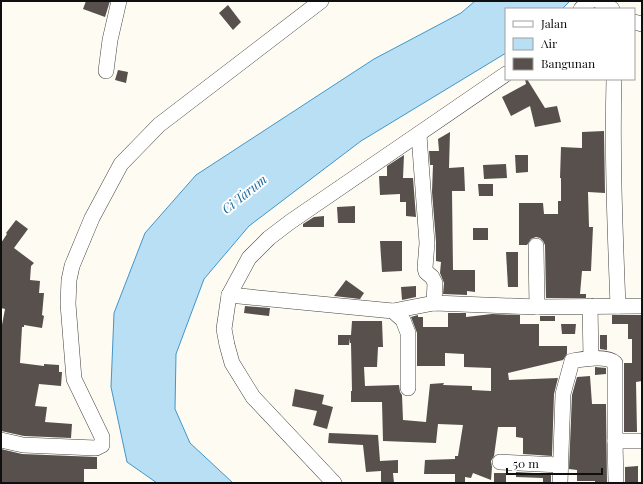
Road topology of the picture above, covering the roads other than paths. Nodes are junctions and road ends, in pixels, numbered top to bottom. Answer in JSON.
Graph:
{"nodes":[{"id":1,"x":119,"y":1,"type":"edge"},
{"id":2,"x":321,"y":1,"type":"edge"},
{"id":3,"x":590,"y":1,"type":"edge"},
{"id":4,"x":599,"y":1,"type":"edge"},
{"id":5,"x":582,"y":8,"type":"edge"},
{"id":6,"x":610,"y":8,"type":"edge"},
{"id":7,"x":106,"y":72,"type":"dead end"},
{"id":8,"x":505,"y":75,"type":"edge"},
{"id":9,"x":614,"y":80,"type":"edge"},
{"id":10,"x":419,"y":135,"type":"junction"},
{"id":11,"x":536,"y":246,"type":"dead end"},
{"id":12,"x":229,"y":295,"type":"junction"},
{"id":13,"x":434,"y":303,"type":"junction"},
{"id":14,"x":590,"y":306,"type":"junction"},
{"id":15,"x":618,"y":306,"type":"junction"},
{"id":16,"x":642,"y":306,"type":"edge"},
{"id":17,"x":537,"y":307,"type":"junction"},
{"id":18,"x":393,"y":311,"type":"junction"},
{"id":19,"x":591,"y":358,"type":"junction"},
{"id":20,"x":408,"y":388,"type":"dead end"},
{"id":21,"x":1,"y":440,"type":"edge"},
{"id":22,"x":642,"y":440,"type":"edge"},
{"id":23,"x":615,"y":441,"type":"junction"},
{"id":24,"x":500,"y":462,"type":"dead end"},
{"id":25,"x":560,"y":465,"type":"junction"},
{"id":26,"x":334,"y":483,"type":"edge"},
{"id":27,"x":560,"y":483,"type":"edge"},
{"id":28,"x":616,"y":483,"type":"edge"}],
"edges":[{"from":1,"to":7,"type":"street"},
{"from":2,"to":21,"type":"street"},
{"from":3,"to":5,"type":"street"},
{"from":4,"to":6,"type":"street"},
{"from":8,"to":10,"type":"street"},
{"from":9,"to":15,"type":"street"},
{"from":10,"to":12,"type":"street"},
{"from":10,"to":13,"type":"street"},
{"from":11,"to":17,"type":"street"},
{"from":12,"to":18,"type":"street"},
{"from":12,"to":26,"type":"street"},
{"from":13,"to":17,"type":"street"},
{"from":13,"to":18,"type":"street"},
{"from":14,"to":15,"type":"street"},
{"from":14,"to":17,"type":"street"},
{"from":14,"to":19,"type":"street"},
{"from":15,"to":16,"type":"street"},
{"from":18,"to":20,"type":"street"},
{"from":19,"to":23,"type":"street"},
{"from":19,"to":25,"type":"street"},
{"from":22,"to":23,"type":"street"},
{"from":23,"to":28,"type":"street"},
{"from":24,"to":25,"type":"street"},
{"from":25,"to":27,"type":"street"}]}
